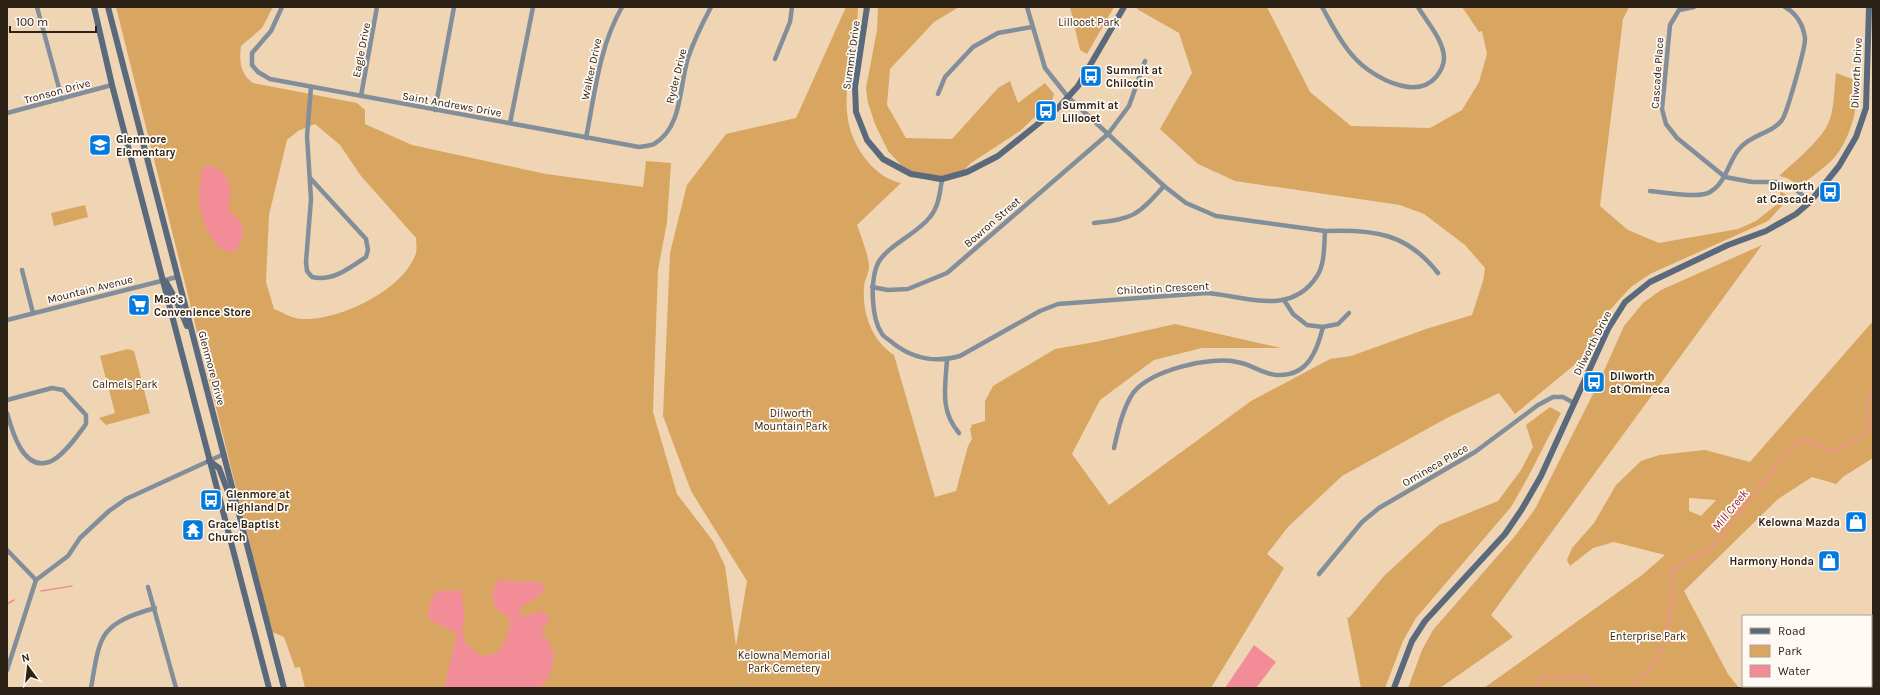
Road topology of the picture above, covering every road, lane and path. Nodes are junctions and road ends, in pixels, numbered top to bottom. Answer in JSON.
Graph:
{"nodes":[{"id":1,"x":37,"y":7,"type":"edge"},
{"id":2,"x":94,"y":7,"type":"edge"},
{"id":3,"x":108,"y":7,"type":"edge"},
{"id":4,"x":282,"y":7,"type":"edge"},
{"id":5,"x":377,"y":7,"type":"edge"},
{"id":6,"x":454,"y":7,"type":"edge"},
{"id":7,"x":533,"y":7,"type":"edge"},
{"id":8,"x":622,"y":7,"type":"edge"},
{"id":9,"x":711,"y":7,"type":"edge"},
{"id":10,"x":792,"y":7,"type":"edge"},
{"id":11,"x":867,"y":7,"type":"edge"},
{"id":12,"x":1027,"y":7,"type":"edge"},
{"id":13,"x":1124,"y":7,"type":"edge"},
{"id":14,"x":1322,"y":7,"type":"edge"},
{"id":15,"x":1418,"y":7,"type":"edge"},
{"id":16,"x":1694,"y":7,"type":"edge"},
{"id":17,"x":1785,"y":7,"type":"edge"},
{"id":18,"x":1868,"y":7,"type":"edge"},
{"id":19,"x":1032,"y":27,"type":"junction"},
{"id":20,"x":775,"y":59,"type":"dead end"},
{"id":21,"x":1145,"y":62,"type":"dead end"},
{"id":22,"x":112,"y":85,"type":"junction"},
{"id":23,"x":311,"y":87,"type":"junction"},
{"id":24,"x":938,"y":94,"type":"dead end"},
{"id":25,"x":361,"y":96,"type":"junction"},
{"id":26,"x":1068,"y":97,"type":"junction"},
{"id":27,"x":62,"y":99,"type":"junction"},
{"id":28,"x":435,"y":110,"type":"junction"},
{"id":29,"x":7,"y":113,"type":"edge"},
{"id":30,"x":510,"y":123,"type":"junction"},
{"id":31,"x":1108,"y":134,"type":"junction"},
{"id":32,"x":586,"y":138,"type":"junction"},
{"id":33,"x":653,"y":145,"type":"joint"},
{"id":34,"x":1725,"y":177,"type":"junction"},
{"id":35,"x":311,"y":179,"type":"junction"},
{"id":36,"x":942,"y":179,"type":"junction"},
{"id":37,"x":1164,"y":186,"type":"junction"},
{"id":38,"x":1650,"y":191,"type":"dead end"},
{"id":39,"x":1810,"y":202,"type":"junction"},
{"id":40,"x":1094,"y":224,"type":"dead end"},
{"id":41,"x":1325,"y":231,"type":"junction"},
{"id":42,"x":22,"y":270,"type":"dead end"},
{"id":43,"x":1438,"y":273,"type":"dead end"},
{"id":44,"x":177,"y":277,"type":"junction"},
{"id":45,"x":164,"y":280,"type":"junction"},
{"id":46,"x":872,"y":287,"type":"junction"},
{"id":47,"x":1284,"y":300,"type":"junction"},
{"id":48,"x":33,"y":313,"type":"junction"},
{"id":49,"x":1349,"y":313,"type":"dead end"},
{"id":50,"x":7,"y":320,"type":"edge"},
{"id":51,"x":1323,"y":327,"type":"junction"},
{"id":52,"x":198,"y":352,"type":"junction"},
{"id":53,"x":947,"y":360,"type":"junction"},
{"id":54,"x":7,"y":400,"type":"edge"},
{"id":55,"x":1574,"y":403,"type":"junction"},
{"id":56,"x":7,"y":413,"type":"edge"},
{"id":57,"x":959,"y":433,"type":"dead end"},
{"id":58,"x":1114,"y":448,"type":"dead end"},
{"id":59,"x":224,"y":454,"type":"junction"},
{"id":60,"x":209,"y":460,"type":"junction"},
{"id":61,"x":242,"y":526,"type":"junction"},
{"id":62,"x":7,"y":550,"type":"edge"},
{"id":63,"x":1319,"y":574,"type":"dead end"},
{"id":64,"x":36,"y":580,"type":"junction"},
{"id":65,"x":148,"y":587,"type":"dead end"},
{"id":66,"x":155,"y":608,"type":"junction"},
{"id":67,"x":7,"y":670,"type":"edge"},
{"id":68,"x":91,"y":688,"type":"edge"},
{"id":69,"x":176,"y":688,"type":"edge"},
{"id":70,"x":269,"y":688,"type":"edge"},
{"id":71,"x":284,"y":688,"type":"edge"},
{"id":72,"x":1394,"y":688,"type":"edge"}],
"edges":[{"from":1,"to":27,"type":"street"},
{"from":2,"to":22,"type":"main road"},
{"from":3,"to":44,"type":"main road","name":"Glenmore Drive"},
{"from":4,"to":23,"type":"street","name":"Saint Andrews Drive"},
{"from":5,"to":25,"type":"street","name":"Eagle Drive"},
{"from":6,"to":28,"type":"street"},
{"from":7,"to":30,"type":"street"},
{"from":8,"to":32,"type":"street","name":"Walker Drive"},
{"from":9,"to":33,"type":"street","name":"Ryder Drive"},
{"from":10,"to":20,"type":"street"},
{"from":11,"to":36,"type":"main road","name":"Summit Drive"},
{"from":12,"to":19,"type":"street"},
{"from":13,"to":26,"type":"main road","name":"Summit Drive"},
{"from":14,"to":15,"type":"street"},
{"from":16,"to":34,"type":"street","name":"Cascade Place"},
{"from":17,"to":34,"type":"street"},
{"from":18,"to":39,"type":"main road","name":"Dilworth Drive"},
{"from":19,"to":24,"type":"street"},
{"from":19,"to":26,"type":"street"},
{"from":21,"to":31,"type":"street","name":"Bowron Street"},
{"from":22,"to":27,"type":"street","name":"Tronson Drive"},
{"from":22,"to":45,"type":"main road"},
{"from":23,"to":25,"type":"street","name":"Saint Andrews Drive"},
{"from":23,"to":35,"type":"street"},
{"from":25,"to":28,"type":"street","name":"Saint Andrews Drive"},
{"from":26,"to":31,"type":"street"},
{"from":26,"to":36,"type":"main road","name":"Summit Drive"},
{"from":27,"to":29,"type":"street","name":"Tronson Drive"},
{"from":28,"to":30,"type":"street","name":"Saint Andrews Drive"},
{"from":30,"to":32,"type":"street","name":"Saint Andrews Drive"},
{"from":31,"to":37,"type":"street"},
{"from":31,"to":46,"type":"street","name":"Bowron Street"},
{"from":32,"to":33,"type":"street","name":"Saint Andrews Drive"},
{"from":34,"to":38,"type":"street"},
{"from":34,"to":39,"type":"street","name":"Cascade Place"},
{"from":35,"to":35,"type":"street"},
{"from":36,"to":46,"type":"street","name":"Chilcotin Crescent"},
{"from":37,"to":40,"type":"street"},
{"from":37,"to":41,"type":"street"},
{"from":39,"to":55,"type":"main road","name":"Dilworth Drive"},
{"from":41,"to":43,"type":"street"},
{"from":41,"to":47,"type":"street","name":"Chilcotin Crescent"},
{"from":42,"to":48,"type":"street"},
{"from":44,"to":45,"type":"street","name":"Mountain Avenue"},
{"from":44,"to":52,"type":"main road","name":"Glenmore Drive"},
{"from":45,"to":48,"type":"street","name":"Mountain Avenue"},
{"from":45,"to":52,"type":"main road"},
{"from":45,"to":60,"type":"main road"},
{"from":46,"to":53,"type":"street","name":"Chilcotin Crescent"},
{"from":47,"to":51,"type":"street"},
{"from":47,"to":53,"type":"street","name":"Chilcotin Crescent"},
{"from":48,"to":50,"type":"street","name":"Mountain Avenue"},
{"from":49,"to":51,"type":"street"},
{"from":51,"to":58,"type":"street"},
{"from":52,"to":59,"type":"main road","name":"Glenmore Drive"},
{"from":53,"to":57,"type":"street"},
{"from":54,"to":56,"type":"street"},
{"from":55,"to":63,"type":"street","name":"Omineca Place"},
{"from":55,"to":72,"type":"main road","name":"Dilworth Drive"},
{"from":59,"to":60,"type":"street"},
{"from":59,"to":61,"type":"main road","name":"Glenmore Drive"},
{"from":60,"to":61,"type":"main road"},
{"from":60,"to":64,"type":"street"},
{"from":60,"to":70,"type":"main road"},
{"from":61,"to":71,"type":"main road","name":"Glenmore Drive"},
{"from":62,"to":64,"type":"street"},
{"from":64,"to":67,"type":"street"},
{"from":65,"to":66,"type":"street"},
{"from":66,"to":68,"type":"street"},
{"from":66,"to":69,"type":"street"}]}
